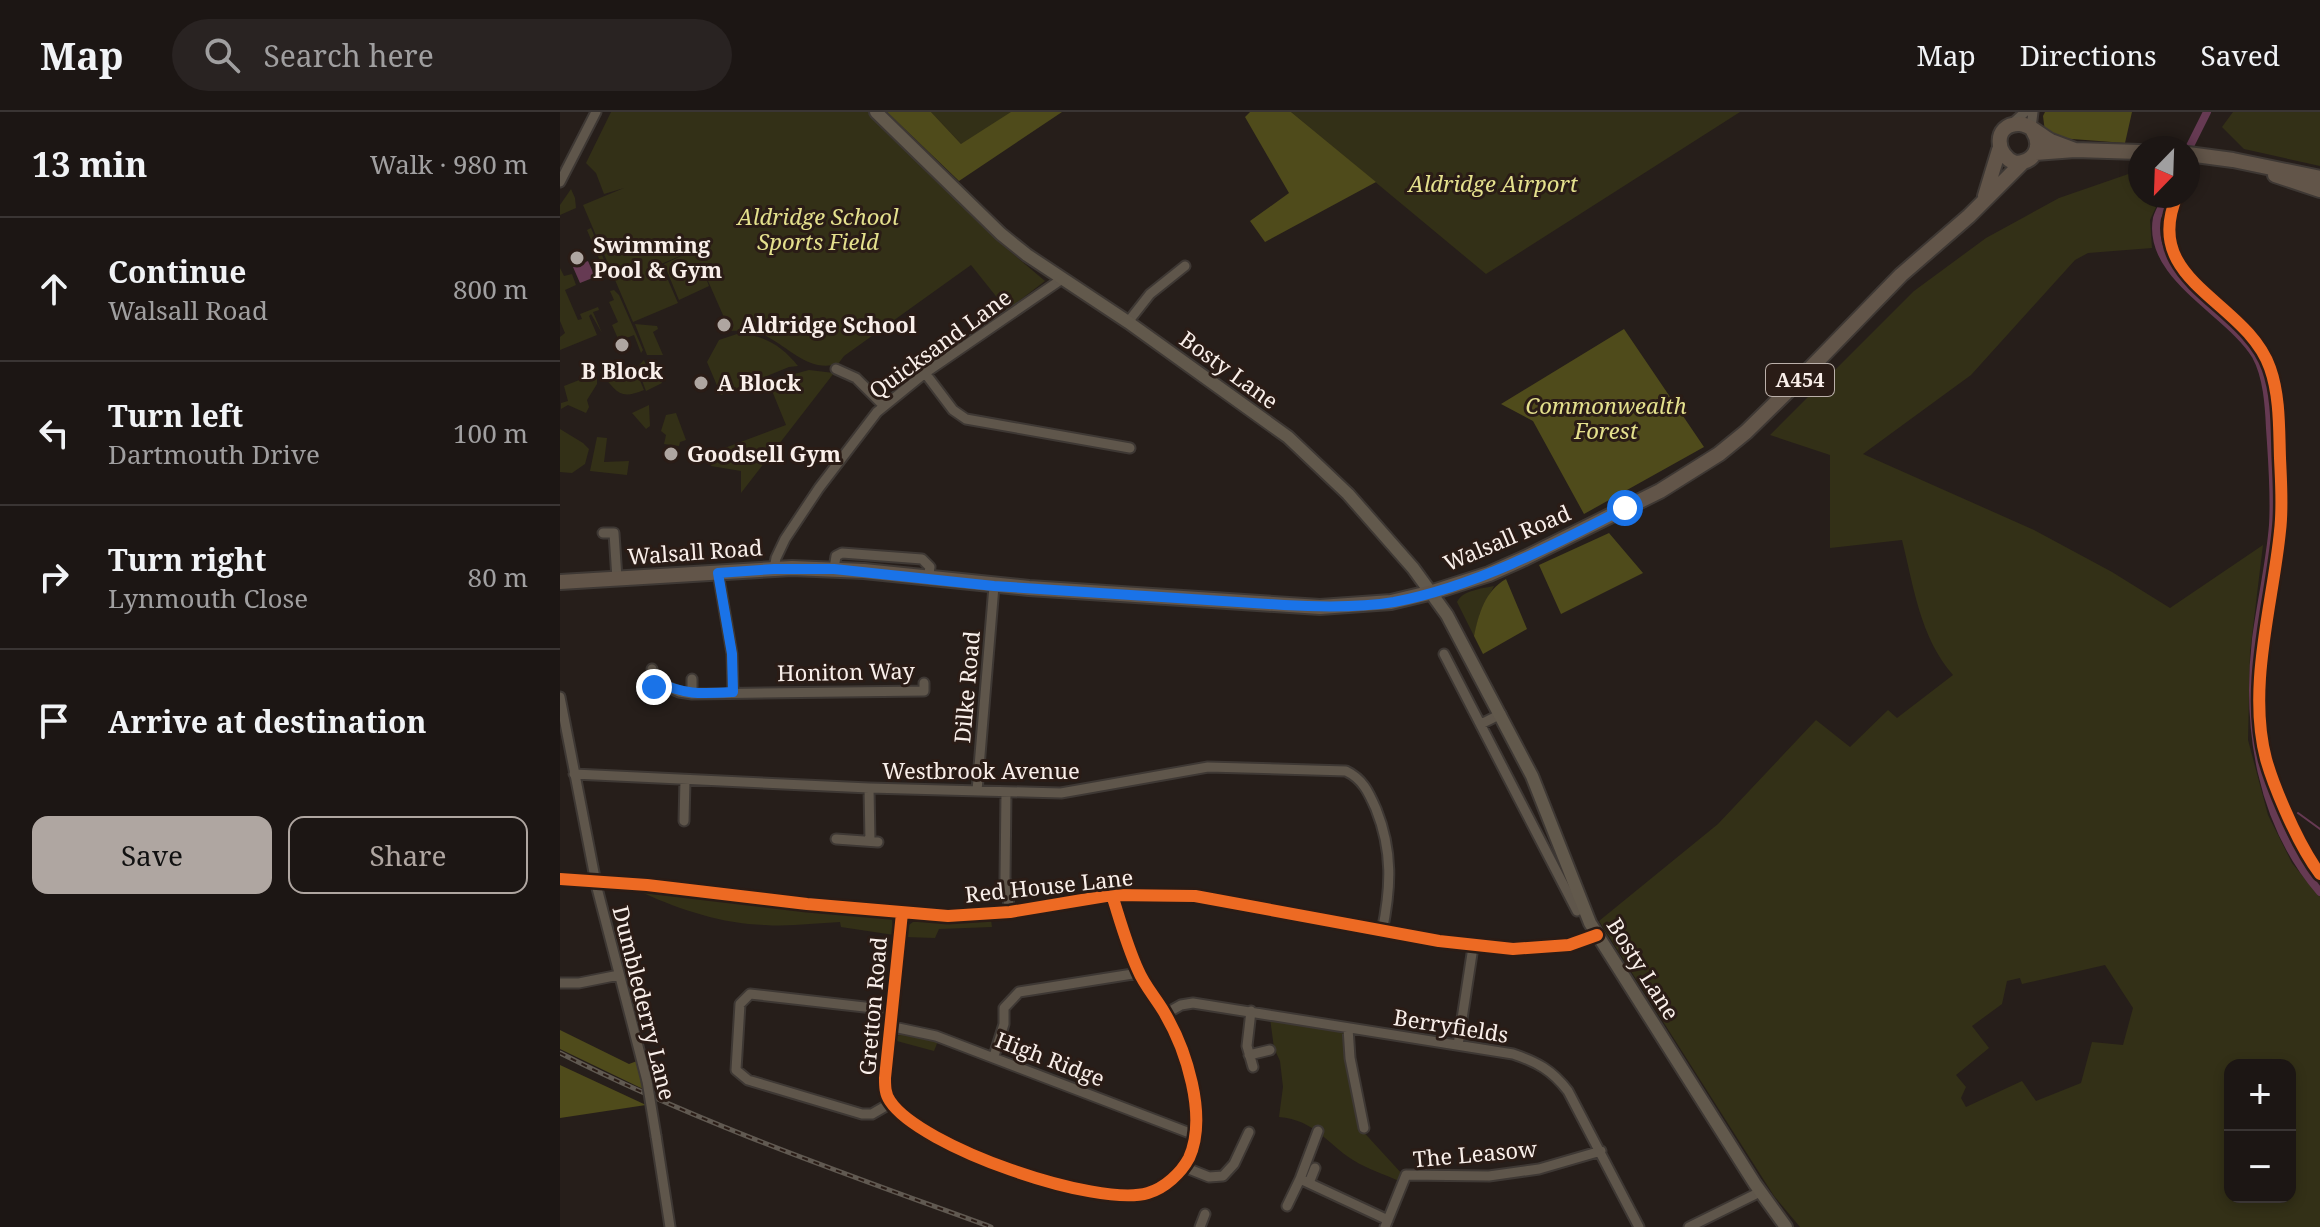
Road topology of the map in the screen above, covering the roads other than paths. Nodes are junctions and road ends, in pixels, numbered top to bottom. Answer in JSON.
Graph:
{"nodes":[{"id":1,"x":596,"y":112,"type":"edge"},
{"id":2,"x":876,"y":112,"type":"edge"},
{"id":3,"x":2025,"y":112,"type":"edge"},
{"id":4,"x":2033,"y":112,"type":"edge"},
{"id":5,"x":2009,"y":126,"type":"junction"},
{"id":6,"x":2032,"y":130,"type":"junction"},
{"id":7,"x":1999,"y":150,"type":"junction"},
{"id":8,"x":2075,"y":150,"type":"junction"},
{"id":9,"x":2128,"y":152,"type":"edge"},
{"id":10,"x":2035,"y":153,"type":"junction"},
{"id":11,"x":2200,"y":155,"type":"edge"},
{"id":12,"x":2236,"y":161,"type":"junction"},
{"id":13,"x":2022,"y":163,"type":"junction"},
{"id":14,"x":2320,"y":178,"type":"edge"},
{"id":15,"x":560,"y":182,"type":"edge"},
{"id":16,"x":2320,"y":190,"type":"edge"},
{"id":17,"x":1984,"y":200,"type":"junction"},
{"id":18,"x":1185,"y":266,"type":"dead end"},
{"id":19,"x":1062,"y":279,"type":"junction"},
{"id":20,"x":1128,"y":322,"type":"junction"},
{"id":21,"x":836,"y":369,"type":"dead end"},
{"id":22,"x":925,"y":373,"type":"junction"},
{"id":23,"x":884,"y":406,"type":"junction"},
{"id":24,"x":1130,"y":448,"type":"dead end"},
{"id":25,"x":603,"y":533,"type":"dead end"},
{"id":26,"x":774,"y":569,"type":"junction"},
{"id":27,"x":718,"y":573,"type":"junction"},
{"id":28,"x":617,"y":579,"type":"junction"},
{"id":29,"x":560,"y":582,"type":"edge"},
{"id":30,"x":994,"y":586,"type":"junction"},
{"id":31,"x":1433,"y":592,"type":"junction"},
{"id":32,"x":1444,"y":654,"type":"dead end"},
{"id":33,"x":652,"y":669,"type":"dead end"},
{"id":34,"x":692,"y":679,"type":"dead end"},
{"id":35,"x":924,"y":683,"type":"dead end"},
{"id":36,"x":733,"y":692,"type":"junction"},
{"id":37,"x":692,"y":694,"type":"junction"},
{"id":38,"x":560,"y":697,"type":"edge"},
{"id":39,"x":1501,"y":714,"type":"junction"},
{"id":40,"x":1481,"y":724,"type":"junction"},
{"id":41,"x":574,"y":774,"type":"junction"},
{"id":42,"x":685,"y":780,"type":"junction"},
{"id":43,"x":869,"y":788,"type":"junction"},
{"id":44,"x":977,"y":791,"type":"junction"},
{"id":45,"x":1006,"y":792,"type":"junction"},
{"id":46,"x":684,"y":821,"type":"dead end"},
{"id":47,"x":836,"y":839,"type":"dead end"},
{"id":48,"x":560,"y":879,"type":"edge"},
{"id":49,"x":595,"y":882,"type":"junction"},
{"id":50,"x":1112,"y":895,"type":"junction"},
{"id":51,"x":1577,"y":911,"type":"dead end"},
{"id":52,"x":1010,"y":912,"type":"junction"},
{"id":53,"x":902,"y":913,"type":"junction"},
{"id":54,"x":1382,"y":932,"type":"junction"},
{"id":55,"x":1597,"y":935,"type":"junction"},
{"id":56,"x":1473,"y":947,"type":"junction"},
{"id":57,"x":1139,"y":973,"type":"junction"},
{"id":58,"x":619,"y":975,"type":"junction"},
{"id":59,"x":560,"y":983,"type":"edge"},
{"id":60,"x":891,"y":1010,"type":"junction"},
{"id":61,"x":1251,"y":1011,"type":"junction"},
{"id":62,"x":1165,"y":1014,"type":"junction"},
{"id":63,"x":889,"y":1026,"type":"junction"},
{"id":64,"x":1348,"y":1028,"type":"junction"},
{"id":65,"x":1458,"y":1045,"type":"junction"},
{"id":66,"x":1270,"y":1050,"type":"dead end"},
{"id":67,"x":1249,"y":1055,"type":"junction"},
{"id":68,"x":994,"y":1056,"type":"junction"},
{"id":69,"x":1253,"y":1067,"type":"dead end"},
{"id":70,"x":891,"y":1103,"type":"junction"},
{"id":71,"x":1364,"y":1128,"type":"dead end"},
{"id":72,"x":1318,"y":1131,"type":"dead end"},
{"id":73,"x":1249,"y":1132,"type":"dead end"},
{"id":74,"x":1195,"y":1135,"type":"junction"},
{"id":75,"x":1244,"y":1143,"type":"junction"},
{"id":76,"x":1254,"y":1148,"type":"dead end"},
{"id":77,"x":1601,"y":1151,"type":"junction"},
{"id":78,"x":1184,"y":1167,"type":"junction"},
{"id":79,"x":1315,"y":1168,"type":"dead end"},
{"id":80,"x":1304,"y":1181,"type":"junction"},
{"id":81,"x":1760,"y":1192,"type":"junction"},
{"id":82,"x":1287,"y":1206,"type":"dead end"},
{"id":83,"x":1205,"y":1214,"type":"dead end"},
{"id":84,"x":1386,"y":1224,"type":"edge"},
{"id":85,"x":670,"y":1227,"type":"edge"},
{"id":86,"x":1200,"y":1227,"type":"edge"},
{"id":87,"x":1639,"y":1227,"type":"edge"},
{"id":88,"x":1689,"y":1227,"type":"edge"},
{"id":89,"x":1786,"y":1227,"type":"edge"}],
"edges":[{"from":1,"to":15,"type":"street"},
{"from":2,"to":19,"type":"main road","name":"Bosty Lane"},
{"from":3,"to":5,"type":"street"},
{"from":4,"to":6,"type":"street"},
{"from":5,"to":6,"type":"main road"},
{"from":5,"to":7,"type":"main road"},
{"from":6,"to":8,"type":"main road"},
{"from":6,"to":10,"type":"main road"},
{"from":7,"to":13,"type":"main road"},
{"from":7,"to":17,"type":"main road","name":"Walsall Road","number":"A454"},
{"from":8,"to":9,"type":"main road"},
{"from":8,"to":10,"type":"main road"},
{"from":10,"to":13,"type":"main road"},
{"from":11,"to":12,"type":"main road"},
{"from":12,"to":14,"type":"main road"},
{"from":12,"to":16,"type":"main road"},
{"from":13,"to":17,"type":"main road","name":"Walsall Road","number":"A454"},
{"from":17,"to":31,"type":"main road","name":"Walsall Road","number":"A454"},
{"from":18,"to":20,"type":"street"},
{"from":19,"to":20,"type":"main road","name":"Bosty Lane"},
{"from":19,"to":22,"type":"street","name":"Quicksand Lane"},
{"from":20,"to":31,"type":"main road","name":"Bosty Lane"},
{"from":21,"to":23,"type":"street"},
{"from":22,"to":23,"type":"street","name":"Quicksand Lane"},
{"from":22,"to":24,"type":"street"},
{"from":23,"to":26,"type":"street","name":"Quicksand Lane"},
{"from":25,"to":28,"type":"street"},
{"from":26,"to":27,"type":"main road","name":"Walsall Road","number":"A454"},
{"from":26,"to":30,"type":"main road","name":"Walsall Road","number":"A454"},
{"from":27,"to":28,"type":"main road","name":"Walsall Road","number":"A454"},
{"from":27,"to":36,"type":"street"},
{"from":28,"to":29,"type":"main road","name":"Walsall Road","number":"A454"},
{"from":30,"to":31,"type":"main road","name":"Walsall Road","number":"A454"},
{"from":30,"to":44,"type":"street","name":"Dilke Road"},
{"from":31,"to":39,"type":"main road","name":"Bosty Lane"},
{"from":32,"to":40,"type":"street","name":"Bosty Lane"},
{"from":33,"to":37,"type":"street"},
{"from":34,"to":37,"type":"street"},
{"from":35,"to":36,"type":"street","name":"Honiton Way"},
{"from":36,"to":37,"type":"street","name":"Honiton Way"},
{"from":38,"to":41,"type":"street","name":"Dumblederry Lane"},
{"from":39,"to":40,"type":"street"},
{"from":39,"to":55,"type":"main road","name":"Bosty Lane"},
{"from":40,"to":51,"type":"street","name":"Bosty Lane"},
{"from":41,"to":42,"type":"street","name":"Westbrook Avenue"},
{"from":41,"to":49,"type":"street","name":"Dumblederry Lane"},
{"from":42,"to":43,"type":"street","name":"Westbrook Avenue"},
{"from":42,"to":46,"type":"street"},
{"from":43,"to":44,"type":"street","name":"Westbrook Avenue"},
{"from":43,"to":47,"type":"street","name":"Westbrook Avenue"},
{"from":44,"to":45,"type":"street","name":"Westbrook Avenue"},
{"from":45,"to":52,"type":"street"},
{"from":45,"to":54,"type":"street","name":"Westbrook Avenue"},
{"from":48,"to":49,"type":"street","name":"Red House Lane"},
{"from":49,"to":53,"type":"street","name":"Red House Lane"},
{"from":49,"to":58,"type":"street","name":"Dumblederry Lane"},
{"from":50,"to":52,"type":"street","name":"Red House Lane"},
{"from":50,"to":54,"type":"street","name":"Red House Lane"},
{"from":50,"to":57,"type":"street"},
{"from":52,"to":53,"type":"street","name":"Red House Lane"},
{"from":53,"to":60,"type":"street","name":"Gretton Road"},
{"from":54,"to":56,"type":"street","name":"Red House Lane"},
{"from":55,"to":56,"type":"street","name":"Red House Lane"},
{"from":55,"to":81,"type":"main road","name":"Bosty Lane"},
{"from":56,"to":65,"type":"street"},
{"from":57,"to":62,"type":"street"},
{"from":57,"to":68,"type":"street"},
{"from":58,"to":59,"type":"street"},
{"from":58,"to":85,"type":"street","name":"Dumblederry Lane","bridge":true},
{"from":60,"to":63,"type":"street","name":"Gretton Road"},
{"from":60,"to":70,"type":"street"},
{"from":61,"to":62,"type":"street","name":"Berryfields"},
{"from":61,"to":64,"type":"street","name":"Berryfields"},
{"from":61,"to":67,"type":"street"},
{"from":62,"to":74,"type":"street"},
{"from":63,"to":68,"type":"street","name":"High Ridge"},
{"from":63,"to":70,"type":"street","name":"Gretton Road"},
{"from":64,"to":65,"type":"street","name":"Berryfields"},
{"from":64,"to":71,"type":"street"},
{"from":65,"to":77,"type":"street","name":"Berryfields"},
{"from":66,"to":67,"type":"street"},
{"from":67,"to":69,"type":"street"},
{"from":68,"to":74,"type":"street","name":"High Ridge"},
{"from":70,"to":78,"type":"street"},
{"from":72,"to":80,"type":"street"},
{"from":73,"to":75,"type":"street"},
{"from":74,"to":78,"type":"street"},
{"from":75,"to":76,"type":"street"},
{"from":75,"to":78,"type":"street"},
{"from":77,"to":84,"type":"street","name":"The Leasow"},
{"from":77,"to":87,"type":"street","name":"Berryfields"},
{"from":79,"to":80,"type":"street"},
{"from":80,"to":82,"type":"street"},
{"from":80,"to":84,"type":"street"},
{"from":81,"to":88,"type":"street"},
{"from":81,"to":89,"type":"main road","name":"Bosty Lane"},
{"from":83,"to":86,"type":"street"}]}
